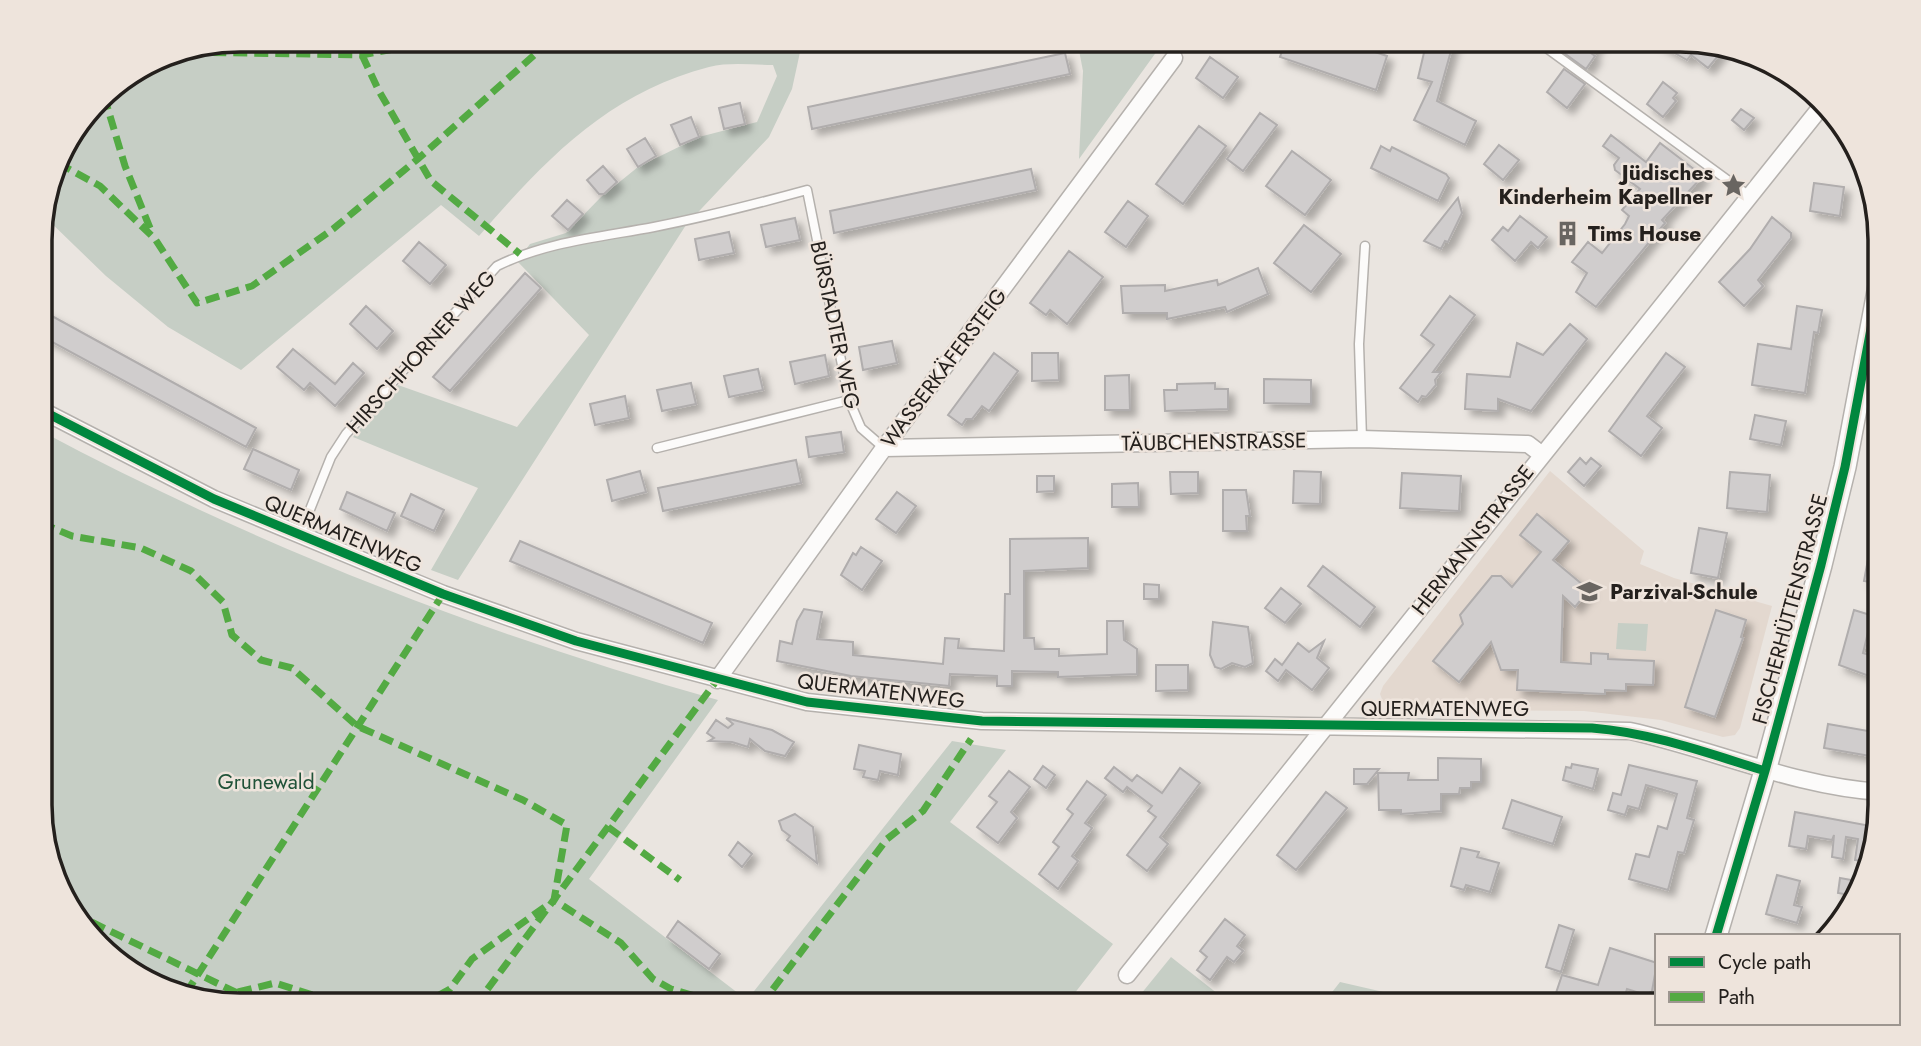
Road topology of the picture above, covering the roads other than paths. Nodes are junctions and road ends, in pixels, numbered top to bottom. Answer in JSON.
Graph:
{"nodes":[{"id":1,"x":1553,"y":53,"type":"edge"},
{"id":2,"x":1174,"y":58,"type":"dead end"},
{"id":3,"x":1817,"y":112,"type":"edge"},
{"id":4,"x":807,"y":190,"type":"joint"},
{"id":5,"x":1748,"y":195,"type":"junction"},
{"id":6,"x":1365,"y":246,"type":"dead end"},
{"id":7,"x":1868,"y":387,"type":"edge"},
{"id":8,"x":849,"y":400,"type":"junction"},
{"id":9,"x":53,"y":416,"type":"edge"},
{"id":10,"x":1362,"y":439,"type":"junction"},
{"id":11,"x":657,"y":448,"type":"dead end"},
{"id":12,"x":884,"y":448,"type":"junction"},
{"id":13,"x":1541,"y":454,"type":"junction"},
{"id":14,"x":299,"y":537,"type":"junction"},
{"id":15,"x":717,"y":680,"type":"junction"},
{"id":16,"x":1327,"y":726,"type":"junction"},
{"id":17,"x":1765,"y":771,"type":"junction"},
{"id":18,"x":1868,"y":790,"type":"edge"},
{"id":19,"x":1717,"y":934,"type":"edge"},
{"id":20,"x":1127,"y":975,"type":"dead end"}],
"edges":[{"from":1,"to":5,"type":"lane"},
{"from":2,"to":12,"type":"street","name":"WASSERKÄFERSTEIG"},
{"from":3,"to":5,"type":"street","name":"HERMANNSTRASSE"},
{"from":4,"to":8,"type":"lane","name":"BÜRSTADTER WEG"},
{"from":4,"to":14,"type":"lane","name":"HIRSCHHORNER WEG"},
{"from":5,"to":13,"type":"street","name":"HERMANNSTRASSE"},
{"from":6,"to":10,"type":"lane"},
{"from":7,"to":17,"type":"street","name":"FISCHERHÜTTENSTRASSE"},
{"from":8,"to":11,"type":"lane"},
{"from":8,"to":12,"type":"lane","name":"BÜRSTADTER WEG"},
{"from":9,"to":14,"type":"street","name":"QUERMATENWEG"},
{"from":10,"to":12,"type":"street","name":"TÄUBCHENSTRASSE"},
{"from":10,"to":13,"type":"street","name":"TÄUBCHENSTRASSE"},
{"from":12,"to":15,"type":"street","name":"WASSERKÄFERSTEIG"},
{"from":13,"to":16,"type":"street","name":"HERMANNSTRASSE"},
{"from":14,"to":15,"type":"street","name":"QUERMATENWEG"},
{"from":15,"to":16,"type":"street","name":"QUERMATENWEG"},
{"from":16,"to":17,"type":"street","name":"QUERMATENWEG"},
{"from":16,"to":20,"type":"street","name":"HERMANNSTRASSE"},
{"from":17,"to":18,"type":"street","name":"QUERMATENWEG"},
{"from":17,"to":19,"type":"street","name":"FISCHERHÜTTENSTRASSE"}]}
